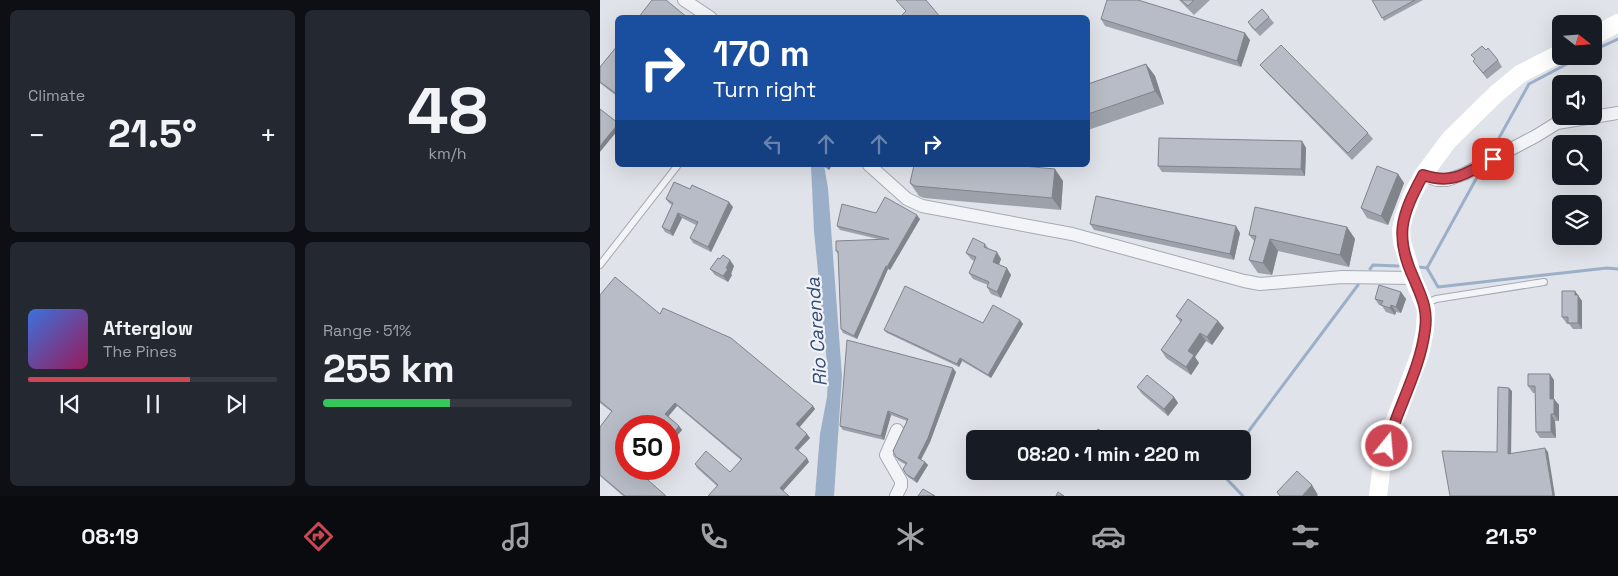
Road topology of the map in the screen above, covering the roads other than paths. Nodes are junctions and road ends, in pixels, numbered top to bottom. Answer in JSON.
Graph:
{"nodes":[{"id":1,"x":684,"y":0,"type":"edge"},
{"id":2,"x":706,"y":15,"type":"edge"},
{"id":3,"x":1618,"y":23,"type":"edge"},
{"id":4,"x":1602,"y":32,"type":"edge"},
{"id":5,"x":1552,"y":57,"type":"edge"},
{"id":6,"x":1618,"y":113,"type":"edge"},
{"id":7,"x":676,"y":167,"type":"edge"},
{"id":8,"x":871,"y":167,"type":"edge"},
{"id":9,"x":1423,"y":175,"type":"junction"},
{"id":10,"x":600,"y":265,"type":"edge"},
{"id":11,"x":1413,"y":278,"type":"junction"},
{"id":12,"x":1544,"y":282,"type":"dead end"},
{"id":13,"x":1424,"y":304,"type":"junction"},
{"id":14,"x":897,"y":430,"type":"dead end"},
{"id":15,"x":896,"y":496,"type":"edge"},
{"id":16,"x":1378,"y":496,"type":"edge"}],
"edges":[{"from":1,"to":2,"type":"street"},
{"from":3,"to":4,"type":"main road"},
{"from":5,"to":9,"type":"main road"},
{"from":6,"to":9,"type":"street"},
{"from":7,"to":10,"type":"lane"},
{"from":8,"to":11,"type":"street"},
{"from":9,"to":11,"type":"main road"},
{"from":11,"to":13,"type":"main road"},
{"from":12,"to":13,"type":"lane"},
{"from":13,"to":16,"type":"main road"},
{"from":14,"to":15,"type":"street"}]}
